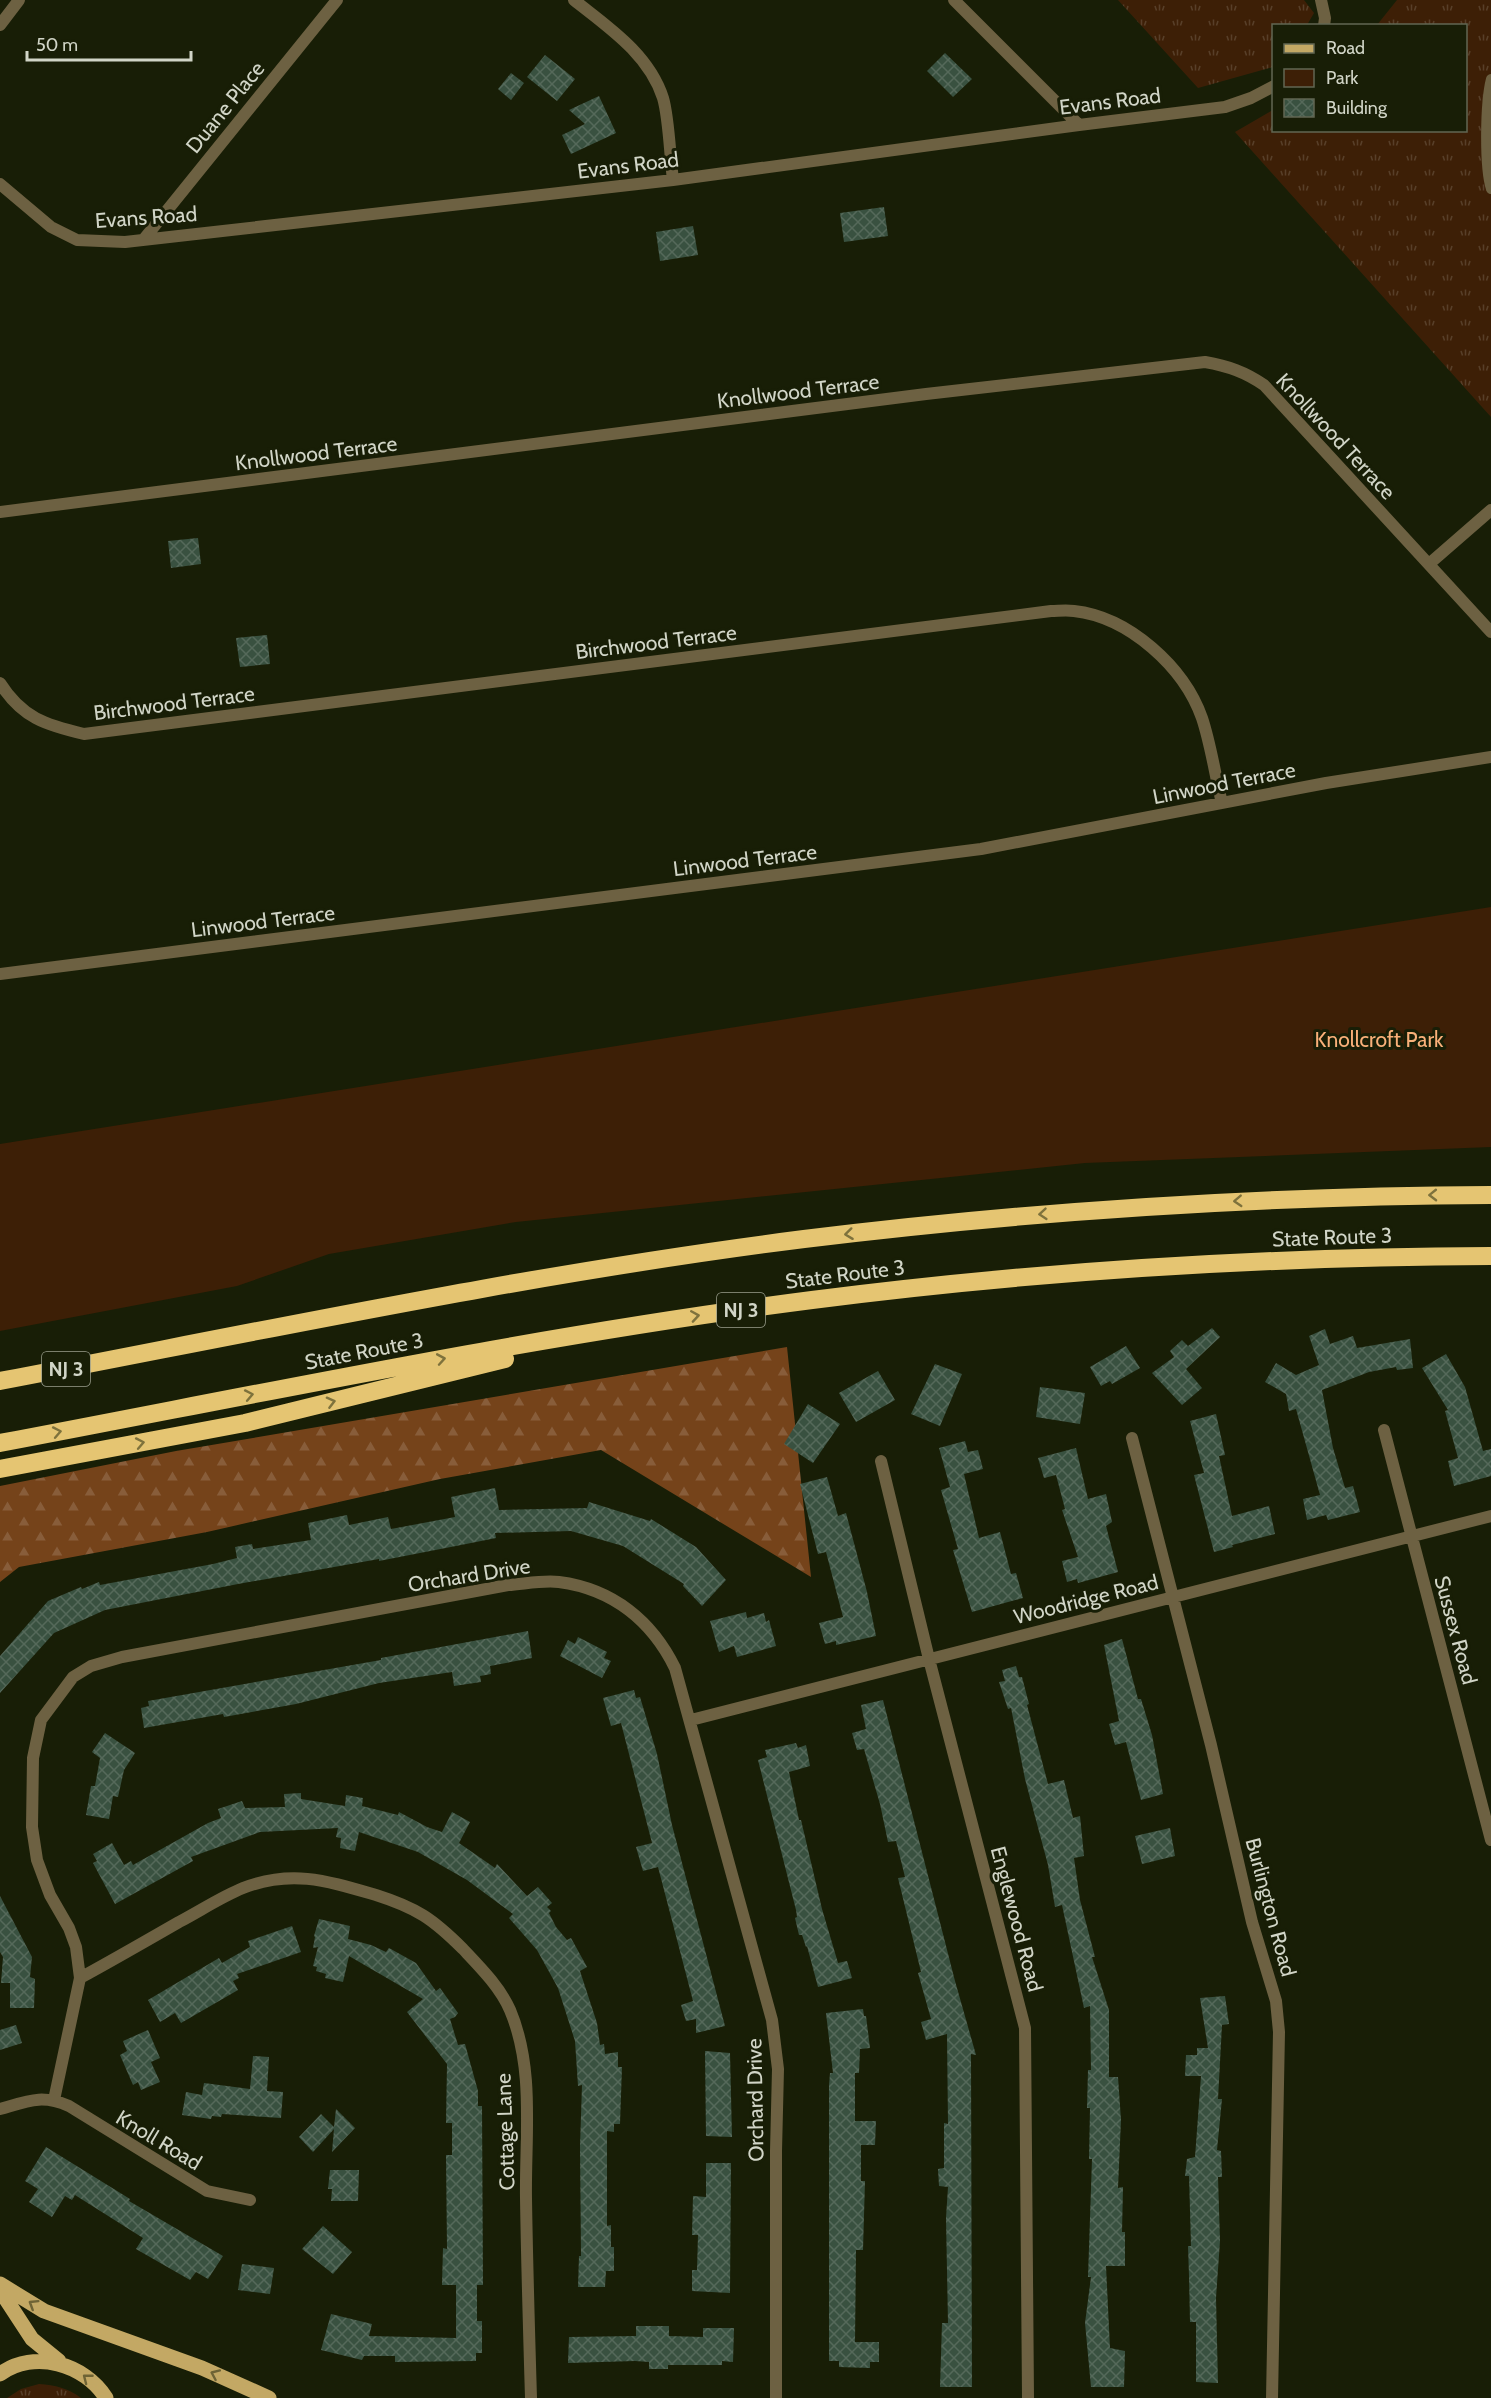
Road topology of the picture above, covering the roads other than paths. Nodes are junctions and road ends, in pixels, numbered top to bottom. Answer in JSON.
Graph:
{"nodes":[{"id":1,"x":18,"y":0,"type":"edge"},
{"id":2,"x":337,"y":0,"type":"edge"},
{"id":3,"x":574,"y":0,"type":"edge"},
{"id":4,"x":954,"y":0,"type":"edge"},
{"id":5,"x":1321,"y":0,"type":"edge"},
{"id":6,"x":1324,"y":24,"type":"edge"},
{"id":7,"x":0,"y":25,"type":"edge"},
{"id":8,"x":1491,"y":79,"type":"edge"},
{"id":9,"x":1272,"y":87,"type":"edge"},
{"id":10,"x":1079,"y":124,"type":"junction"},
{"id":11,"x":673,"y":180,"type":"junction"},
{"id":12,"x":0,"y":184,"type":"edge"},
{"id":13,"x":1491,"y":189,"type":"edge"},
{"id":14,"x":144,"y":239,"type":"junction"},
{"id":15,"x":1491,"y":510,"type":"edge"},
{"id":16,"x":0,"y":512,"type":"edge"},
{"id":17,"x":1429,"y":564,"type":"junction"},
{"id":18,"x":1491,"y":632,"type":"edge"},
{"id":19,"x":0,"y":682,"type":"edge"},
{"id":20,"x":1491,"y":757,"type":"edge"},
{"id":21,"x":1222,"y":803,"type":"junction"},
{"id":22,"x":0,"y":974,"type":"edge"},
{"id":23,"x":1491,"y":1194,"type":"edge"},
{"id":24,"x":1491,"y":1256,"type":"edge"},
{"id":25,"x":652,"y":1323,"type":"junction"},
{"id":26,"x":0,"y":1382,"type":"edge"},
{"id":27,"x":1384,"y":1430,"type":"dead end"},
{"id":28,"x":1132,"y":1438,"type":"dead end"},
{"id":29,"x":0,"y":1443,"type":"edge"},
{"id":30,"x":881,"y":1461,"type":"dead end"},
{"id":31,"x":0,"y":1470,"type":"edge"},
{"id":32,"x":1491,"y":1516,"type":"edge"},
{"id":33,"x":1411,"y":1536,"type":"junction"},
{"id":34,"x":1172,"y":1597,"type":"junction"},
{"id":35,"x":929,"y":1659,"type":"junction"},
{"id":36,"x":691,"y":1720,"type":"junction"},
{"id":37,"x":1491,"y":1840,"type":"edge"},
{"id":38,"x":80,"y":1978,"type":"junction"},
{"id":39,"x":54,"y":2100,"type":"junction"},
{"id":40,"x":0,"y":2109,"type":"edge"},
{"id":41,"x":250,"y":2200,"type":"dead end"},
{"id":42,"x":0,"y":2284,"type":"edge"},
{"id":43,"x":0,"y":2290,"type":"edge"},
{"id":44,"x":64,"y":2365,"type":"junction"},
{"id":45,"x":0,"y":2374,"type":"edge"},
{"id":46,"x":106,"y":2398,"type":"edge"},
{"id":47,"x":269,"y":2398,"type":"edge"},
{"id":48,"x":531,"y":2398,"type":"edge"},
{"id":49,"x":776,"y":2398,"type":"edge"},
{"id":50,"x":1029,"y":2398,"type":"edge"},
{"id":51,"x":1272,"y":2398,"type":"edge"}],
"edges":[{"from":1,"to":7,"type":"street"},
{"from":2,"to":14,"type":"street","name":"Duane Place"},
{"from":3,"to":11,"type":"street"},
{"from":4,"to":10,"type":"street"},
{"from":5,"to":6,"type":"street"},
{"from":8,"to":13,"type":"lane"},
{"from":9,"to":10,"type":"street","name":"Evans Road"},
{"from":10,"to":11,"type":"street","name":"Evans Road"},
{"from":11,"to":14,"type":"street","name":"Evans Road"},
{"from":12,"to":14,"type":"street","name":"Evans Road"},
{"from":15,"to":17,"type":"street"},
{"from":16,"to":17,"type":"street","name":"Knollwood Terrace"},
{"from":17,"to":18,"type":"street","name":"Knollwood Terrace"},
{"from":19,"to":21,"type":"street","name":"Birchwood Terrace"},
{"from":20,"to":21,"type":"street","name":"Linwood Terrace"},
{"from":21,"to":22,"type":"street","name":"Linwood Terrace"},
{"from":23,"to":26,"type":"highway","name":"State Route 3","number":"NJ 3","one_way":true},
{"from":25,"to":24,"type":"highway","name":"State Route 3","number":"NJ 3","one_way":true},
{"from":29,"to":25,"type":"highway","name":"State Route 3","number":"NJ 3","one_way":true},
{"from":31,"to":25,"type":"highway","one_way":true},
{"from":27,"to":33,"type":"street","name":"Sussex Road"},
{"from":28,"to":34,"type":"street","name":"Burlington Road"},
{"from":30,"to":35,"type":"street","name":"Englewood Road"},
{"from":32,"to":33,"type":"street","name":"Woodridge Road"},
{"from":33,"to":34,"type":"street","name":"Woodridge Road"},
{"from":33,"to":37,"type":"street","name":"Sussex Road"},
{"from":34,"to":35,"type":"street","name":"Woodridge Road"},
{"from":34,"to":51,"type":"street","name":"Burlington Road"},
{"from":35,"to":36,"type":"street","name":"Woodridge Road"},
{"from":35,"to":50,"type":"street","name":"Englewood Road"},
{"from":36,"to":38,"type":"street","name":"Orchard Drive"},
{"from":36,"to":49,"type":"street","name":"Orchard Drive"},
{"from":38,"to":39,"type":"street","name":"Orchard Drive"},
{"from":38,"to":48,"type":"street","name":"Cottage Lane"},
{"from":39,"to":40,"type":"street"},
{"from":39,"to":41,"type":"street","name":"Knoll Road"},
{"from":47,"to":42,"type":"main road","one_way":true},
{"from":43,"to":44,"type":"main road"},
{"from":44,"to":45,"type":"main road"},
{"from":46,"to":44,"type":"main road","one_way":true}]}
